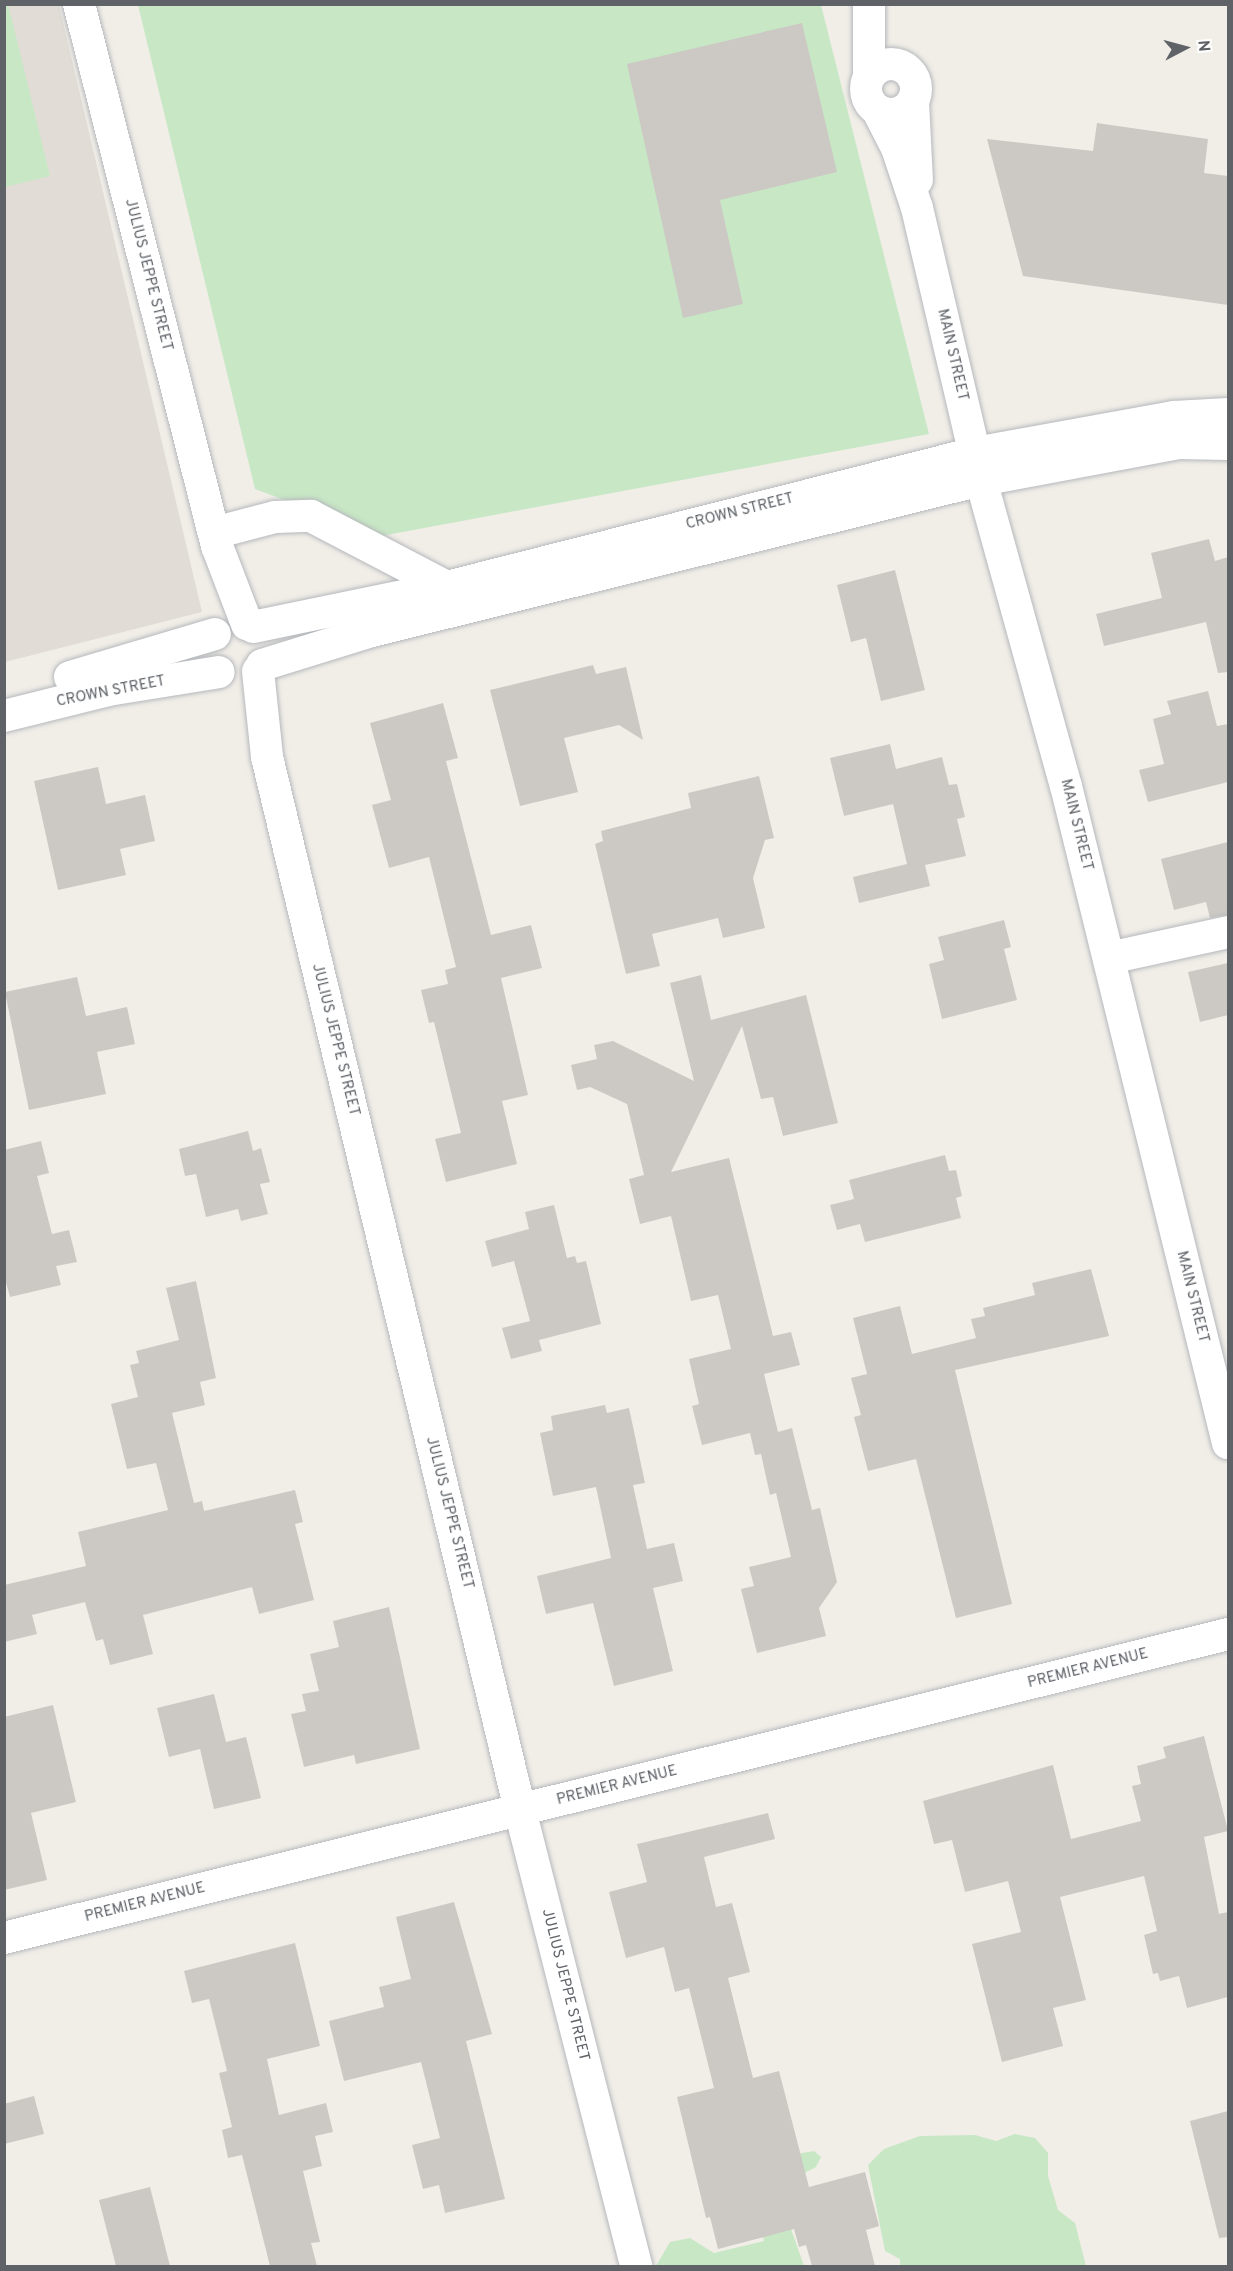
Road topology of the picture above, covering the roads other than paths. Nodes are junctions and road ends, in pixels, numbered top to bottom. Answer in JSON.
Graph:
{"nodes":[{"id":1,"x":79,"y":4,"type":"edge"},
{"id":2,"x":869,"y":4,"type":"edge"},
{"id":3,"x":875,"y":4,"type":"edge"},
{"id":4,"x":904,"y":67,"type":"junction"},
{"id":5,"x":869,"y":75,"type":"junction"},
{"id":6,"x":913,"y":102,"type":"junction"},
{"id":7,"x":878,"y":111,"type":"junction"},
{"id":8,"x":917,"y":208,"type":"junction"},
{"id":9,"x":1228,"y":414,"type":"edge"},
{"id":10,"x":1228,"y":444,"type":"edge"},
{"id":11,"x":978,"y":466,"type":"junction"},
{"id":12,"x":215,"y":540,"type":"junction"},
{"id":13,"x":450,"y":599,"type":"junction"},
{"id":14,"x":368,"y":617,"type":"junction"},
{"id":15,"x":234,"y":628,"type":"junction"},
{"id":16,"x":243,"y":672,"type":"junction"},
{"id":17,"x":106,"y":679,"type":"junction"},
{"id":18,"x":4,"y":693,"type":"edge"},
{"id":19,"x":4,"y":716,"type":"edge"},
{"id":20,"x":1228,"y":932,"type":"edge"},
{"id":21,"x":1109,"y":958,"type":"junction"},
{"id":22,"x":1228,"y":1443,"type":"edge"},
{"id":23,"x":1228,"y":1634,"type":"edge"},
{"id":24,"x":520,"y":1810,"type":"junction"},
{"id":25,"x":4,"y":1938,"type":"edge"},
{"id":26,"x":636,"y":2266,"type":"edge"}],
"edges":[{"from":1,"to":12,"type":"street","name":"JULIUS JEPPE STREET"},
{"from":2,"to":5,"type":"street"},
{"from":3,"to":4,"type":"street"},
{"from":4,"to":5,"type":"street"},
{"from":4,"to":6,"type":"street"},
{"from":5,"to":7,"type":"street"},
{"from":6,"to":7,"type":"street"},
{"from":6,"to":8,"type":"street","name":"MAIN STREET"},
{"from":7,"to":8,"type":"street","name":"MAIN STREET"},
{"from":8,"to":11,"type":"street","name":"MAIN STREET"},
{"from":9,"to":11,"type":"street","name":"CROWN STREET"},
{"from":10,"to":11,"type":"street","name":"CROWN STREET"},
{"from":11,"to":13,"type":"street","name":"CROWN STREET"},
{"from":11,"to":21,"type":"street","name":"MAIN STREET"},
{"from":12,"to":13,"type":"street"},
{"from":12,"to":15,"type":"street","name":"JULIUS JEPPE STREET"},
{"from":13,"to":14,"type":"street","name":"CROWN STREET"},
{"from":14,"to":15,"type":"street","name":"CROWN STREET"},
{"from":14,"to":16,"type":"street","name":"CROWN STREET"},
{"from":15,"to":16,"type":"street"},
{"from":15,"to":16,"type":"street"},
{"from":15,"to":17,"type":"street","name":"CROWN STREET"},
{"from":16,"to":17,"type":"street","name":"CROWN STREET"},
{"from":16,"to":24,"type":"street","name":"JULIUS JEPPE STREET"},
{"from":17,"to":18,"type":"street","name":"CROWN STREET"},
{"from":17,"to":19,"type":"street","name":"CROWN STREET"},
{"from":20,"to":21,"type":"street"},
{"from":21,"to":22,"type":"street","name":"MAIN STREET"},
{"from":23,"to":24,"type":"street","name":"PREMIER AVENUE"},
{"from":24,"to":25,"type":"street","name":"PREMIER AVENUE"},
{"from":24,"to":26,"type":"street","name":"JULIUS JEPPE STREET"}]}
